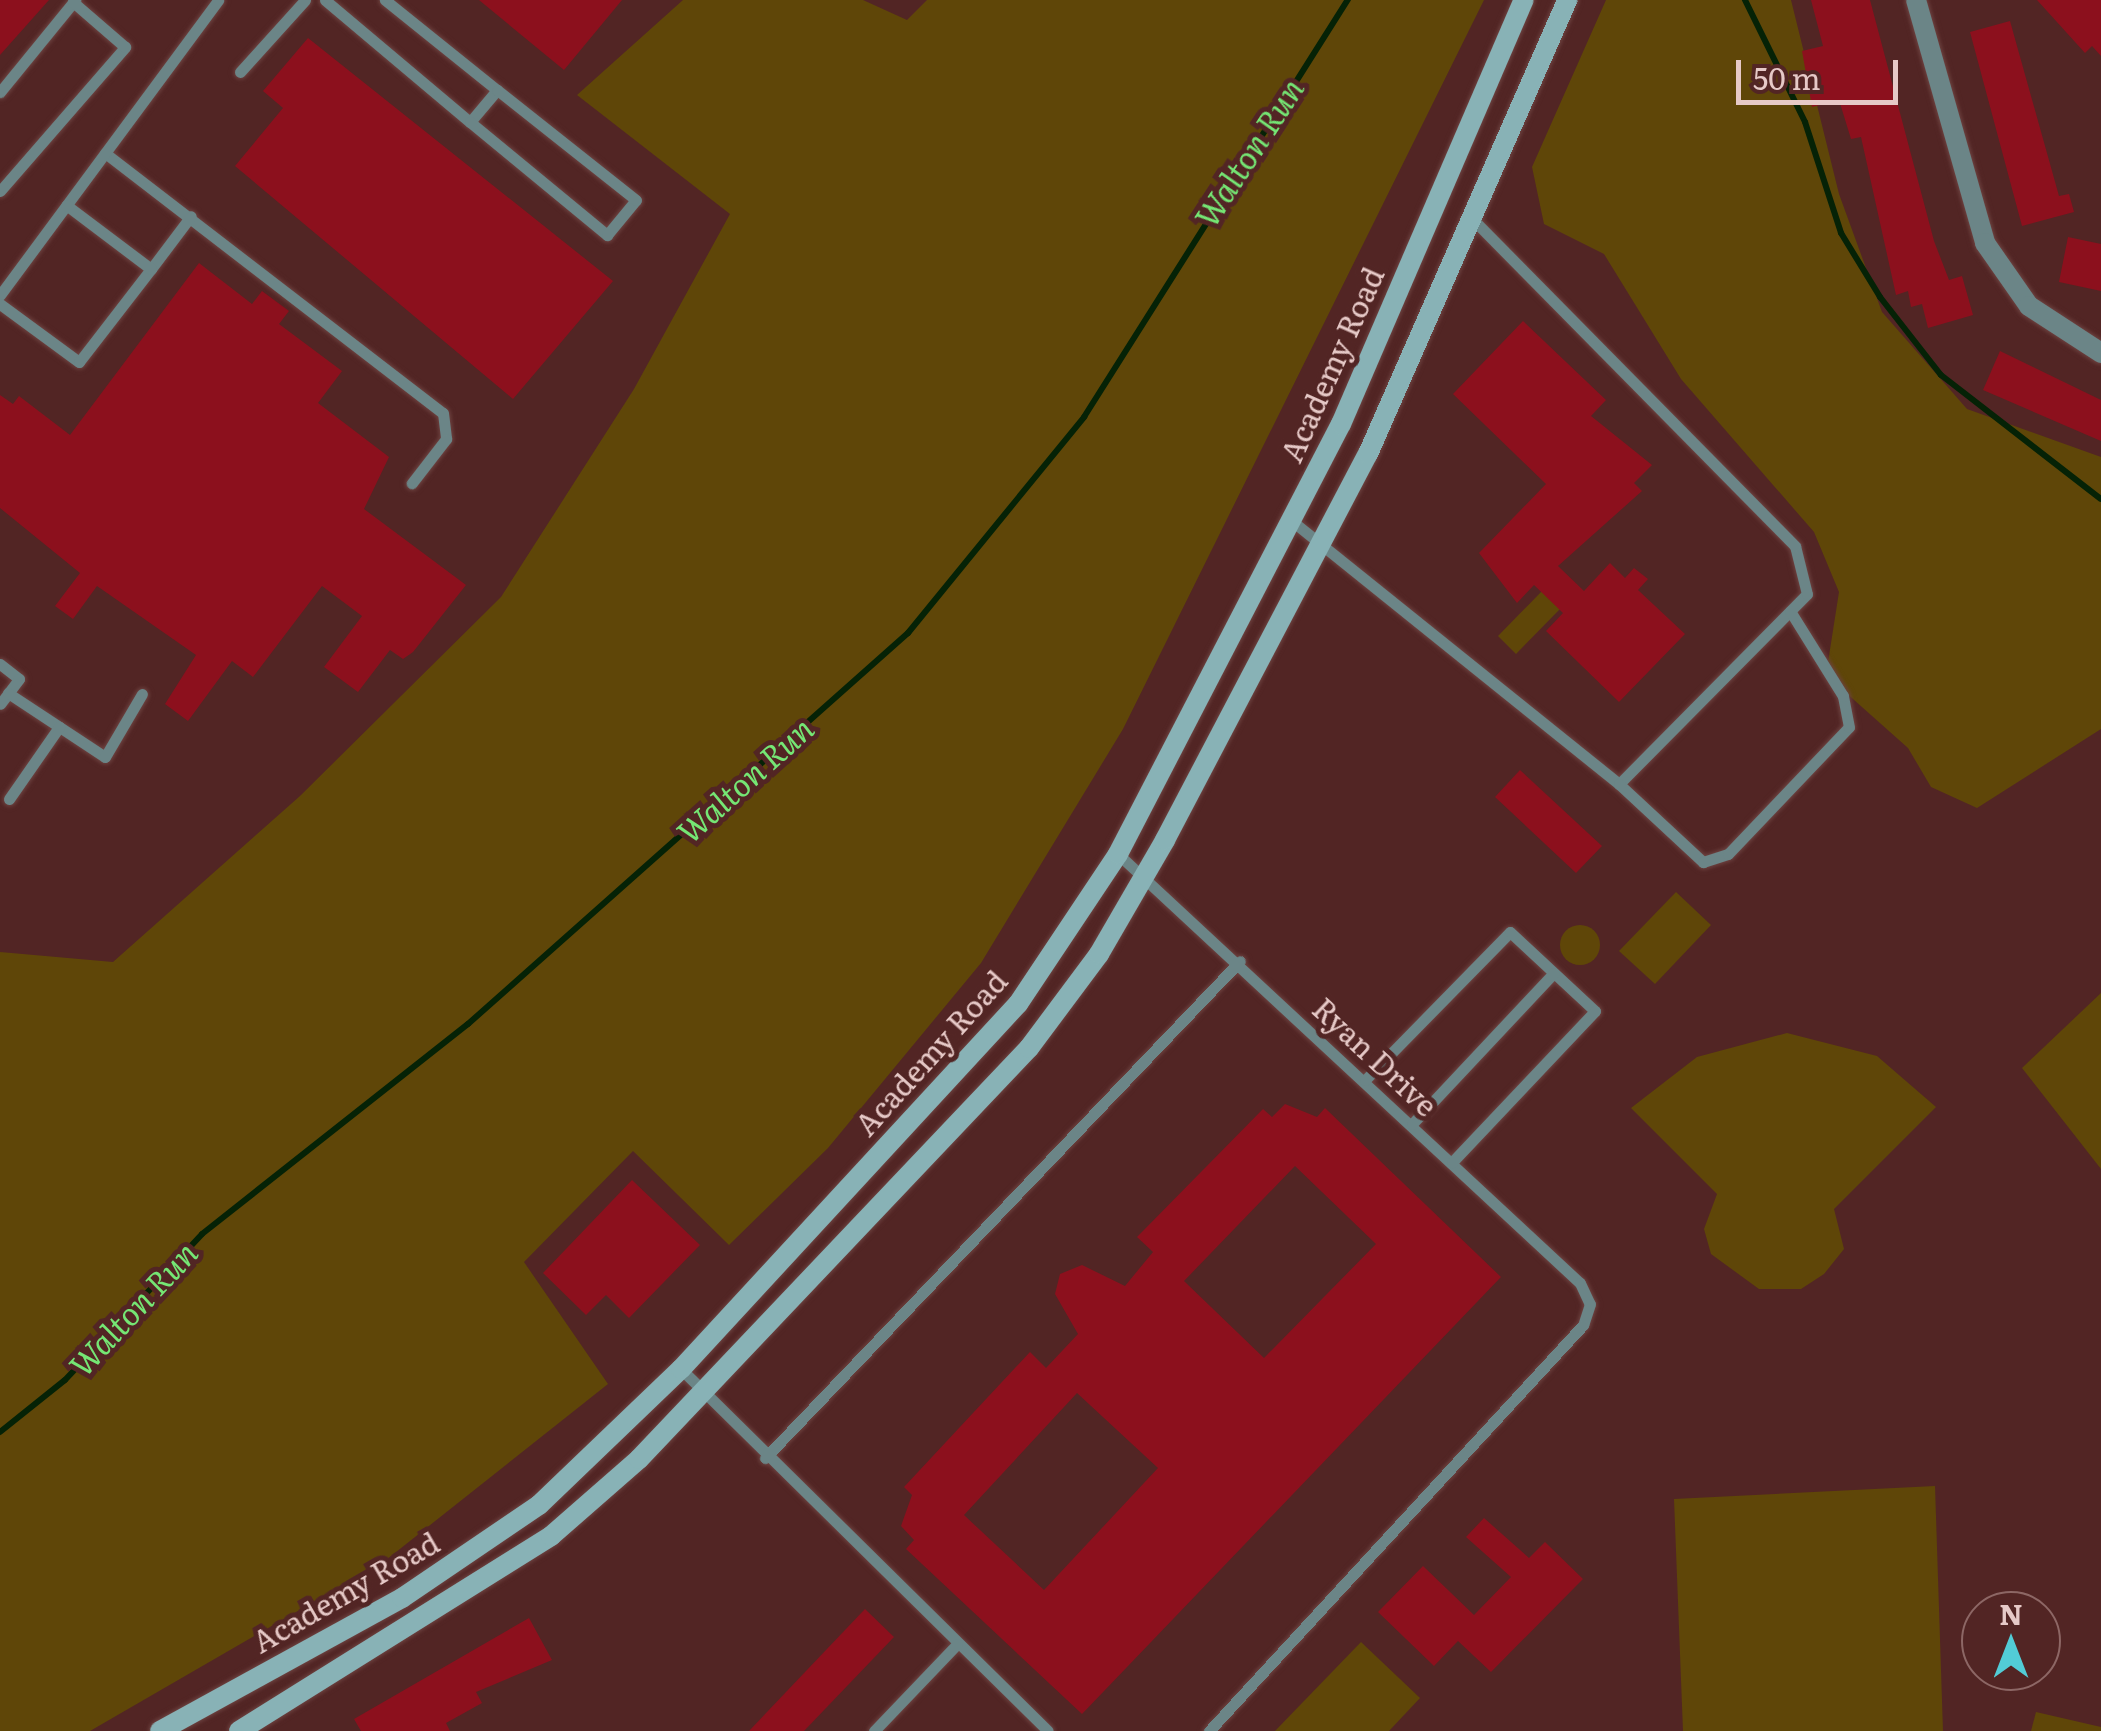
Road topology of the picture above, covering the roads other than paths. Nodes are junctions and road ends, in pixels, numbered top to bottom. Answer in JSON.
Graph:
{"nodes":[{"id":1,"x":218,"y":0,"type":"edge"},
{"id":2,"x":305,"y":0,"type":"edge"},
{"id":3,"x":325,"y":0,"type":"edge"},
{"id":4,"x":385,"y":0,"type":"edge"},
{"id":5,"x":1524,"y":0,"type":"edge"},
{"id":6,"x":1567,"y":0,"type":"edge"},
{"id":7,"x":1916,"y":0,"type":"edge"},
{"id":8,"x":74,"y":1,"type":"edge"},
{"id":9,"x":240,"y":72,"type":"dead end"},
{"id":10,"x":497,"y":90,"type":"junction"},
{"id":11,"x":0,"y":92,"type":"edge"},
{"id":12,"x":470,"y":122,"type":"junction"},
{"id":13,"x":105,"y":153,"type":"junction"},
{"id":14,"x":0,"y":191,"type":"edge"},
{"id":15,"x":1434,"y":201,"type":"junction"},
{"id":16,"x":66,"y":205,"type":"junction"},
{"id":17,"x":191,"y":216,"type":"junction"},
{"id":18,"x":1470,"y":216,"type":"junction"},
{"id":19,"x":151,"y":269,"type":"junction"},
{"id":20,"x":0,"y":294,"type":"edge"},
{"id":21,"x":0,"y":304,"type":"edge"},
{"id":22,"x":2101,"y":353,"type":"edge"},
{"id":23,"x":412,"y":483,"type":"dead end"},
{"id":24,"x":1292,"y":520,"type":"junction"},
{"id":25,"x":1323,"y":541,"type":"junction"},
{"id":26,"x":1790,"y":611,"type":"junction"},
{"id":27,"x":0,"y":664,"type":"edge"},
{"id":28,"x":8,"y":693,"type":"junction"},
{"id":29,"x":142,"y":694,"type":"dead end"},
{"id":30,"x":0,"y":704,"type":"edge"},
{"id":31,"x":59,"y":727,"type":"junction"},
{"id":32,"x":1619,"y":784,"type":"junction"},
{"id":33,"x":8,"y":799,"type":"dead end"},
{"id":34,"x":1118,"y":854,"type":"junction"},
{"id":35,"x":1146,"y":873,"type":"junction"},
{"id":36,"x":1240,"y":961,"type":"junction"},
{"id":37,"x":1554,"y":973,"type":"junction"},
{"id":38,"x":1365,"y":1080,"type":"junction"},
{"id":39,"x":1412,"y":1124,"type":"junction"},
{"id":40,"x":1452,"y":1162,"type":"junction"},
{"id":41,"x":681,"y":1369,"type":"junction"},
{"id":42,"x":702,"y":1394,"type":"junction"},
{"id":43,"x":765,"y":1458,"type":"junction"},
{"id":44,"x":957,"y":1644,"type":"junction"},
{"id":45,"x":174,"y":1729,"type":"edge"},
{"id":46,"x":239,"y":1731,"type":"edge"},
{"id":47,"x":874,"y":1731,"type":"edge"},
{"id":48,"x":1048,"y":1731,"type":"edge"},
{"id":49,"x":1209,"y":1731,"type":"edge"}],
"edges":[{"from":1,"to":13,"type":"lane"},
{"from":2,"to":9,"type":"lane"},
{"from":3,"to":12,"type":"lane"},
{"from":4,"to":10,"type":"lane"},
{"from":5,"to":15,"type":"main road","name":"Academy Road"},
{"from":6,"to":18,"type":"main road"},
{"from":7,"to":22,"type":"street"},
{"from":8,"to":11,"type":"lane"},
{"from":8,"to":14,"type":"lane"},
{"from":10,"to":12,"type":"lane"},
{"from":10,"to":12,"type":"lane"},
{"from":13,"to":16,"type":"lane"},
{"from":13,"to":17,"type":"lane"},
{"from":15,"to":18,"type":"main road"},
{"from":15,"to":24,"type":"main road","name":"Academy Road"},
{"from":16,"to":19,"type":"lane"},
{"from":16,"to":20,"type":"lane"},
{"from":17,"to":19,"type":"lane"},
{"from":17,"to":23,"type":"lane"},
{"from":18,"to":25,"type":"main road"},
{"from":18,"to":26,"type":"lane"},
{"from":19,"to":21,"type":"lane"},
{"from":24,"to":25,"type":"lane"},
{"from":24,"to":34,"type":"main road","name":"Academy Road"},
{"from":25,"to":32,"type":"lane"},
{"from":25,"to":35,"type":"main road"},
{"from":26,"to":32,"type":"lane"},
{"from":26,"to":32,"type":"lane"},
{"from":27,"to":28,"type":"lane"},
{"from":28,"to":30,"type":"lane"},
{"from":28,"to":31,"type":"lane"},
{"from":29,"to":31,"type":"lane"},
{"from":31,"to":33,"type":"lane"},
{"from":34,"to":35,"type":"lane","name":"Ryan Drive"},
{"from":34,"to":41,"type":"main road","name":"Academy Road"},
{"from":35,"to":36,"type":"lane","name":"Ryan Drive"},
{"from":35,"to":42,"type":"main road"},
{"from":36,"to":38,"type":"lane","name":"Ryan Drive"},
{"from":36,"to":43,"type":"lane"},
{"from":37,"to":38,"type":"lane"},
{"from":37,"to":39,"type":"lane"},
{"from":37,"to":40,"type":"lane"},
{"from":38,"to":39,"type":"lane","name":"Ryan Drive"},
{"from":39,"to":40,"type":"lane","name":"Ryan Drive"},
{"from":40,"to":49,"type":"lane","name":"Ryan Drive"},
{"from":41,"to":42,"type":"lane"},
{"from":41,"to":45,"type":"main road","name":"Academy Road"},
{"from":42,"to":43,"type":"lane"},
{"from":42,"to":46,"type":"main road"},
{"from":43,"to":44,"type":"lane"},
{"from":44,"to":47,"type":"lane"},
{"from":44,"to":48,"type":"lane"}]}
